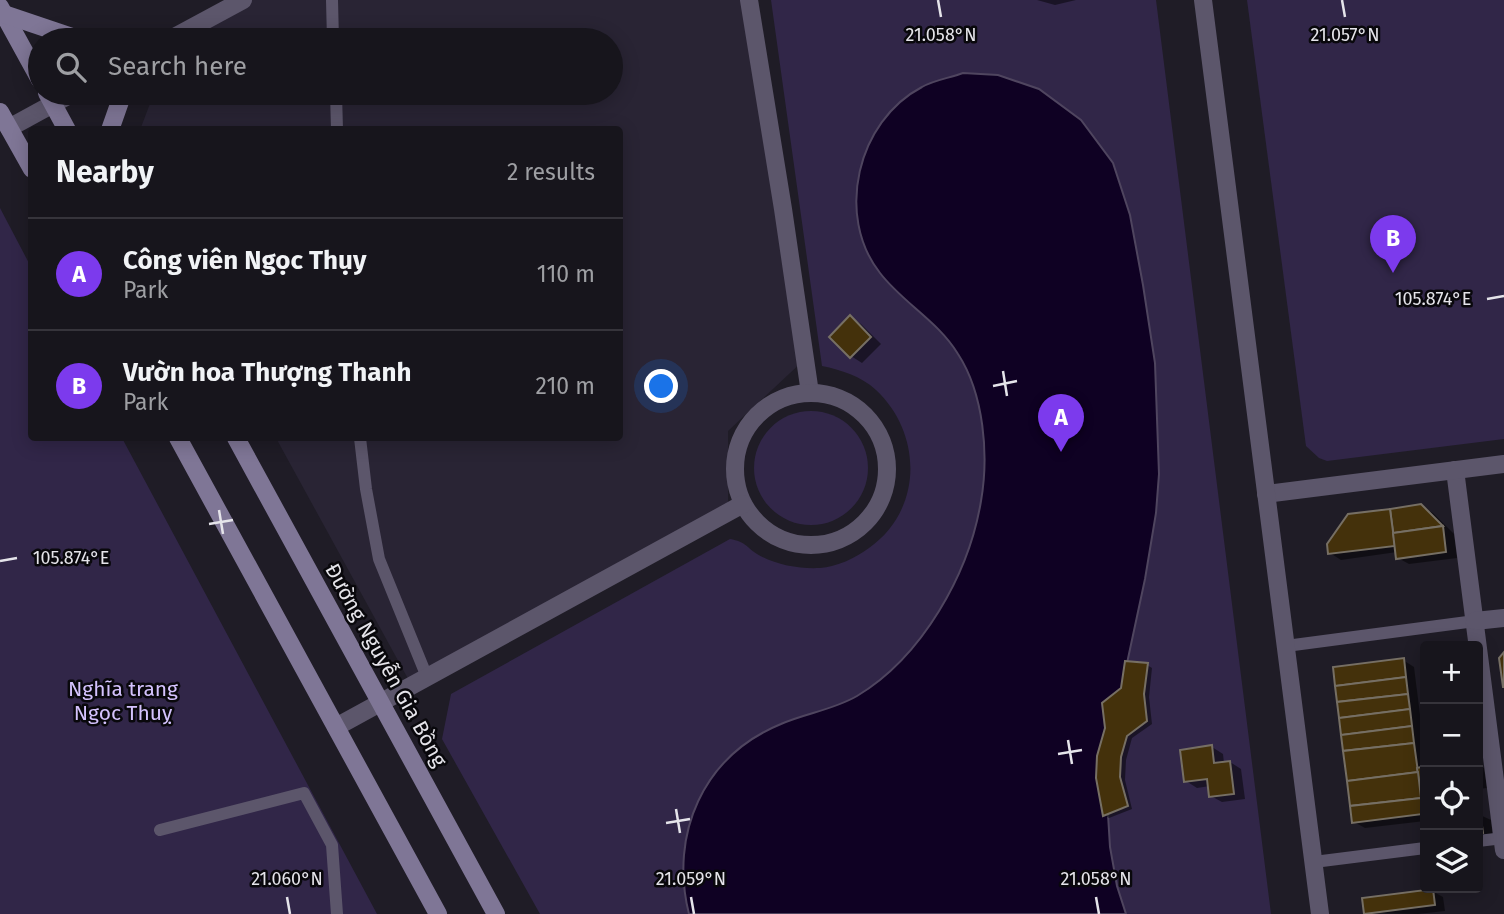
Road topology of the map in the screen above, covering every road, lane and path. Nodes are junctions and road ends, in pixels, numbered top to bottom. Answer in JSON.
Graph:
{"nodes":[{"id":1,"x":243,"y":0,"type":"edge"},
{"id":2,"x":332,"y":0,"type":"edge"},
{"id":3,"x":748,"y":0,"type":"edge"},
{"id":4,"x":1203,"y":0,"type":"edge"},
{"id":5,"x":2,"y":10,"type":"edge"},
{"id":6,"x":49,"y":28,"type":"edge"},
{"id":7,"x":191,"y":28,"type":"edge"},
{"id":8,"x":333,"y":28,"type":"edge"},
{"id":9,"x":28,"y":58,"type":"edge"},
{"id":10,"x":35,"y":105,"type":"edge"},
{"id":11,"x":54,"y":105,"type":"edge"},
{"id":12,"x":119,"y":105,"type":"edge"},
{"id":13,"x":336,"y":105,"type":"edge"},
{"id":14,"x":4,"y":120,"type":"edge"},
{"id":15,"x":65,"y":126,"type":"edge"},
{"id":16,"x":111,"y":126,"type":"edge"},
{"id":17,"x":337,"y":126,"type":"edge"},
{"id":18,"x":28,"y":162,"type":"edge"},
{"id":19,"x":810,"y":393,"type":"junction"},
{"id":20,"x":180,"y":441,"type":"edge"},
{"id":21,"x":238,"y":441,"type":"edge"},
{"id":22,"x":360,"y":441,"type":"edge"},
{"id":23,"x":1504,"y":464,"type":"edge"},
{"id":24,"x":1455,"y":470,"type":"junction"},
{"id":25,"x":1266,"y":494,"type":"junction"},
{"id":26,"x":743,"y":505,"type":"junction"},
{"id":27,"x":1504,"y":618,"type":"edge"},
{"id":28,"x":1475,"y":621,"type":"junction"},
{"id":29,"x":1286,"y":646,"type":"junction"},
{"id":30,"x":428,"y":677,"type":"junction"},
{"id":31,"x":380,"y":703,"type":"junction"},
{"id":32,"x":336,"y":727,"type":"junction"},
{"id":33,"x":1497,"y":738,"type":"edge"},
{"id":34,"x":160,"y":830,"type":"dead end"},
{"id":35,"x":1483,"y":841,"type":"edge"},
{"id":36,"x":1503,"y":842,"type":"edge"},
{"id":37,"x":1420,"y":849,"type":"edge"},
{"id":38,"x":1314,"y":862,"type":"junction"},
{"id":39,"x":337,"y":914,"type":"edge"},
{"id":40,"x":438,"y":914,"type":"edge"},
{"id":41,"x":496,"y":914,"type":"edge"},
{"id":42,"x":1320,"y":914,"type":"edge"}],
"edges":[{"from":1,"to":7,"type":"street"},
{"from":2,"to":8,"type":"lane"},
{"from":3,"to":19,"type":"street"},
{"from":4,"to":25,"type":"street"},
{"from":5,"to":6,"type":"main road"},
{"from":5,"to":9,"type":"main road"},
{"from":10,"to":14,"type":"street"},
{"from":11,"to":15,"type":"main road"},
{"from":12,"to":16,"type":"main road"},
{"from":13,"to":17,"type":"lane"},
{"from":14,"to":18,"type":"main road"},
{"from":19,"to":26,"type":"street"},
{"from":19,"to":26,"type":"street"},
{"from":20,"to":32,"type":"main road"},
{"from":21,"to":31,"type":"main road","name":"Đường Nguyễn Gia Bồng"},
{"from":22,"to":30,"type":"lane"},
{"from":23,"to":24,"type":"street"},
{"from":24,"to":25,"type":"street"},
{"from":24,"to":28,"type":"street"},
{"from":25,"to":29,"type":"street"},
{"from":26,"to":30,"type":"street"},
{"from":27,"to":28,"type":"street"},
{"from":28,"to":29,"type":"lane"},
{"from":28,"to":33,"type":"street"},
{"from":29,"to":38,"type":"street"},
{"from":30,"to":31,"type":"street"},
{"from":31,"to":32,"type":"street"},
{"from":31,"to":41,"type":"main road","name":"Đường Nguyễn Gia Bồng"},
{"from":32,"to":40,"type":"main road"},
{"from":33,"to":36,"type":"street"},
{"from":34,"to":39,"type":"lane"},
{"from":35,"to":36,"type":"lane"},
{"from":37,"to":38,"type":"lane"},
{"from":38,"to":42,"type":"street"}]}
